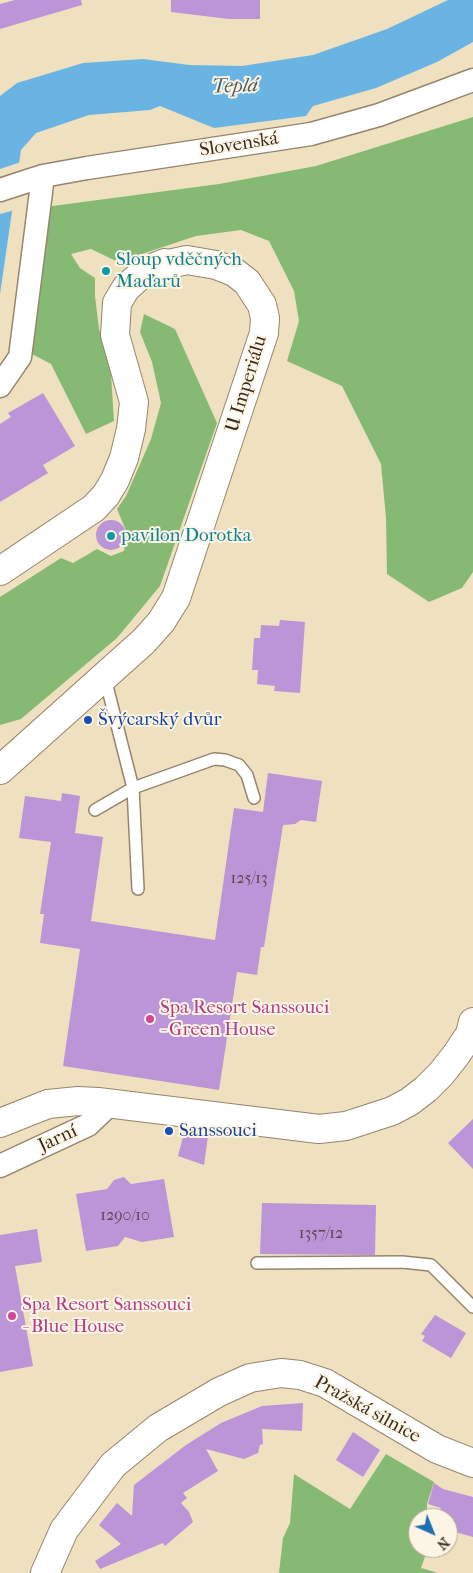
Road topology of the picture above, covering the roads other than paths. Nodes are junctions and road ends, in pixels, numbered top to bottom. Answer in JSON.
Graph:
{"nodes":[{"id":1,"x":473,"y":80,"type":"edge"},
{"id":2,"x":43,"y":176,"type":"junction"},
{"id":3,"x":9,"y":187,"type":"edge"},
{"id":4,"x":0,"y":386,"type":"edge"},
{"id":5,"x":0,"y":571,"type":"edge"},
{"id":6,"x":105,"y":678,"type":"junction"},
{"id":7,"x":0,"y":770,"type":"edge"},
{"id":8,"x":133,"y":788,"type":"junction"},
{"id":9,"x":254,"y":798,"type":"dead end"},
{"id":10,"x":95,"y":810,"type":"dead end"},
{"id":11,"x":138,"y":889,"type":"dead end"},
{"id":12,"x":472,"y":1032,"type":"edge"},
{"id":13,"x":111,"y":1103,"type":"junction"},
{"id":14,"x":0,"y":1123,"type":"edge"},
{"id":15,"x":0,"y":1166,"type":"edge"},
{"id":16,"x":257,"y":1263,"type":"dead end"},
{"id":17,"x":473,"y":1308,"type":"edge"},
{"id":18,"x":473,"y":1463,"type":"edge"},
{"id":19,"x":45,"y":1573,"type":"edge"}],
"edges":[{"from":1,"to":2,"type":"street","name":"Slovenská"},
{"from":2,"to":3,"type":"street","name":"Slovenská"},
{"from":2,"to":4,"type":"street"},
{"from":5,"to":6,"type":"street","name":"U Imperiálu"},
{"from":6,"to":7,"type":"street","name":"U Imperiálu"},
{"from":6,"to":8,"type":"lane"},
{"from":8,"to":9,"type":"lane"},
{"from":8,"to":10,"type":"lane"},
{"from":8,"to":11,"type":"lane"},
{"from":12,"to":13,"type":"street"},
{"from":13,"to":14,"type":"street"},
{"from":13,"to":15,"type":"street","name":"Jarní"},
{"from":16,"to":17,"type":"lane"},
{"from":18,"to":19,"type":"street","name":"Pražská silnice"}]}
